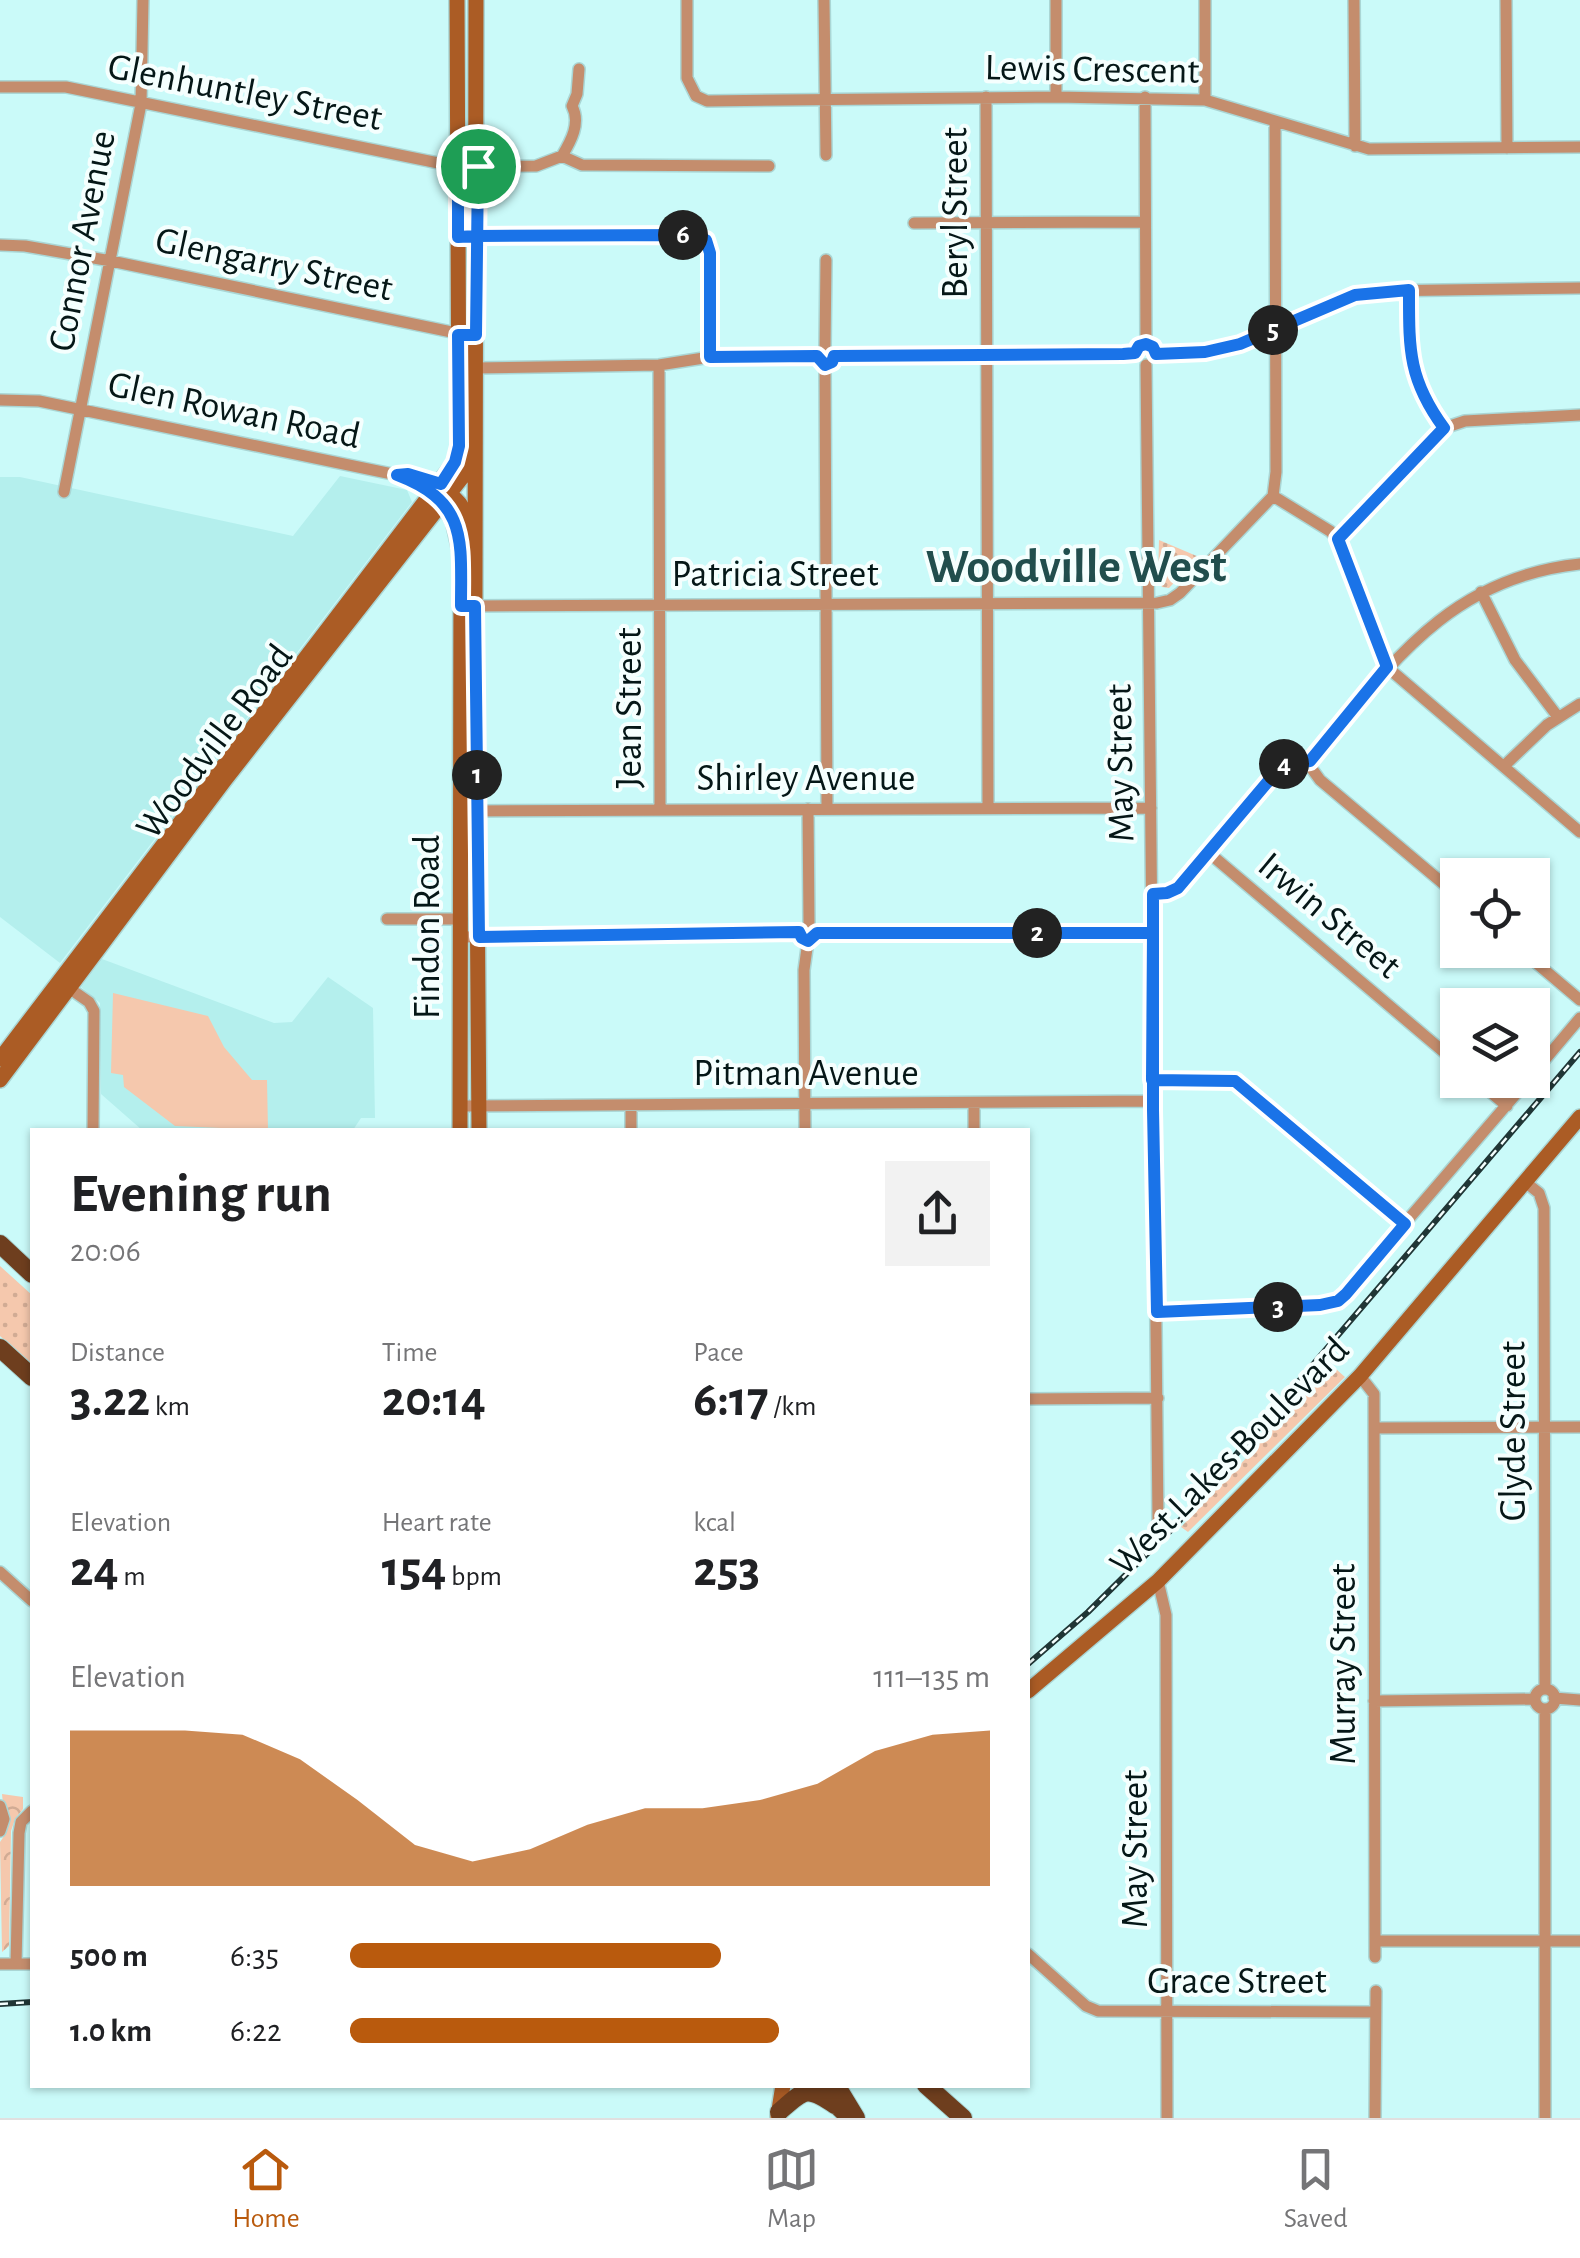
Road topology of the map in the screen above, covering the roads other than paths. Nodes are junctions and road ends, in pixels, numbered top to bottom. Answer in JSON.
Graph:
{"nodes":[{"id":1,"x":143,"y":0,"type":"edge"},
{"id":2,"x":457,"y":0,"type":"edge"},
{"id":3,"x":476,"y":0,"type":"edge"},
{"id":4,"x":686,"y":0,"type":"edge"},
{"id":5,"x":824,"y":0,"type":"edge"},
{"id":6,"x":1056,"y":0,"type":"edge"},
{"id":7,"x":1204,"y":0,"type":"edge"},
{"id":8,"x":1354,"y":0,"type":"edge"},
{"id":9,"x":1506,"y":0,"type":"edge"},
{"id":10,"x":578,"y":70,"type":"dead end"},
{"id":11,"x":0,"y":87,"type":"edge"},
{"id":12,"x":986,"y":97,"type":"junction"},
{"id":13,"x":1056,"y":97,"type":"junction"},
{"id":14,"x":1145,"y":97,"type":"junction"},
{"id":15,"x":826,"y":100,"type":"junction"},
{"id":16,"x":1206,"y":100,"type":"junction"},
{"id":17,"x":141,"y":104,"type":"junction"},
{"id":18,"x":1275,"y":122,"type":"junction"},
{"id":19,"x":1355,"y":146,"type":"junction"},
{"id":20,"x":1507,"y":148,"type":"junction"},
{"id":21,"x":1580,"y":148,"type":"edge"},
{"id":22,"x":562,"y":156,"type":"junction"},
{"id":23,"x":826,"y":156,"type":"dead end"},
{"id":24,"x":458,"y":166,"type":"junction"},
{"id":25,"x":478,"y":166,"type":"junction"},
{"id":26,"x":769,"y":166,"type":"dead end"},
{"id":27,"x":914,"y":222,"type":"dead end"},
{"id":28,"x":986,"y":222,"type":"junction"},
{"id":29,"x":1145,"y":222,"type":"junction"},
{"id":30,"x":477,"y":236,"type":"junction"},
{"id":31,"x":458,"y":237,"type":"junction"},
{"id":32,"x":0,"y":245,"type":"edge"},
{"id":33,"x":826,"y":260,"type":"dead end"},
{"id":34,"x":111,"y":261,"type":"junction"},
{"id":35,"x":1580,"y":288,"type":"edge"},
{"id":36,"x":1409,"y":290,"type":"junction"},
{"id":37,"x":1276,"y":329,"type":"junction"},
{"id":38,"x":458,"y":335,"type":"junction"},
{"id":39,"x":476,"y":335,"type":"junction"},
{"id":40,"x":1146,"y":344,"type":"junction"},
{"id":41,"x":1135,"y":353,"type":"junction"},
{"id":42,"x":1156,"y":354,"type":"junction"},
{"id":43,"x":825,"y":356,"type":"junction"},
{"id":44,"x":986,"y":356,"type":"junction"},
{"id":45,"x":710,"y":357,"type":"junction"},
{"id":46,"x":1146,"y":365,"type":"junction"},
{"id":47,"x":659,"y":366,"type":"junction"},
{"id":48,"x":476,"y":368,"type":"junction"},
{"id":49,"x":0,"y":400,"type":"edge"},
{"id":50,"x":80,"y":410,"type":"junction"},
{"id":51,"x":1580,"y":415,"type":"edge"},
{"id":52,"x":1444,"y":428,"type":"junction"},
{"id":53,"x":477,"y":441,"type":"junction"},
{"id":54,"x":64,"y":492,"type":"dead end"},
{"id":55,"x":442,"y":492,"type":"junction"},
{"id":56,"x":1273,"y":496,"type":"junction"},
{"id":57,"x":427,"y":520,"type":"junction"},
{"id":58,"x":458,"y":537,"type":"junction"},
{"id":59,"x":476,"y":538,"type":"junction"},
{"id":60,"x":1338,"y":539,"type":"junction"},
{"id":61,"x":1580,"y":564,"type":"edge"},
{"id":62,"x":1482,"y":592,"type":"junction"},
{"id":63,"x":1149,"y":603,"type":"junction"},
{"id":64,"x":987,"y":604,"type":"junction"},
{"id":65,"x":826,"y":605,"type":"junction"},
{"id":66,"x":468,"y":606,"type":"junction"},
{"id":67,"x":660,"y":606,"type":"junction"},
{"id":68,"x":1387,"y":667,"type":"junction"},
{"id":69,"x":1580,"y":705,"type":"edge"},
{"id":70,"x":1558,"y":717,"type":"junction"},
{"id":71,"x":1310,"y":761,"type":"junction"},
{"id":72,"x":1504,"y":766,"type":"junction"},
{"id":73,"x":827,"y":808,"type":"junction"},
{"id":74,"x":988,"y":808,"type":"junction"},
{"id":75,"x":1152,"y":808,"type":"junction"},
{"id":76,"x":808,"y":809,"type":"junction"},
{"id":77,"x":660,"y":810,"type":"junction"},
{"id":78,"x":470,"y":811,"type":"junction"},
{"id":79,"x":1580,"y":832,"type":"edge"},
{"id":80,"x":1208,"y":852,"type":"junction"},
{"id":81,"x":1440,"y":881,"type":"edge"},
{"id":82,"x":1153,"y":894,"type":"junction"},
{"id":83,"x":388,"y":919,"type":"dead end"},
{"id":84,"x":462,"y":919,"type":"junction"},
{"id":85,"x":808,"y":932,"type":"junction"},
{"id":86,"x":1153,"y":933,"type":"junction"},
{"id":87,"x":470,"y":937,"type":"junction"},
{"id":88,"x":1542,"y":968,"type":"edge"},
{"id":89,"x":65,"y":985,"type":"junction"},
{"id":90,"x":1580,"y":1000,"type":"edge"},
{"id":91,"x":1580,"y":1018,"type":"edge"},
{"id":92,"x":1440,"y":1049,"type":"edge"},
{"id":93,"x":1550,"y":1053,"type":"edge"},
{"id":94,"x":0,"y":1059,"type":"edge"},
{"id":95,"x":0,"y":1080,"type":"edge"},
{"id":96,"x":1152,"y":1080,"type":"junction"},
{"id":97,"x":1497,"y":1098,"type":"edge"},
{"id":98,"x":1513,"y":1098,"type":"edge"},
{"id":99,"x":1153,"y":1101,"type":"junction"},
{"id":100,"x":805,"y":1103,"type":"junction"},
{"id":101,"x":974,"y":1103,"type":"junction"},
{"id":102,"x":631,"y":1105,"type":"junction"},
{"id":103,"x":460,"y":1106,"type":"junction"},
{"id":104,"x":479,"y":1106,"type":"junction"},
{"id":105,"x":1506,"y":1106,"type":"junction"},
{"id":106,"x":1580,"y":1117,"type":"edge"},
{"id":107,"x":93,"y":1128,"type":"edge"},
{"id":108,"x":460,"y":1128,"type":"edge"},
{"id":109,"x":479,"y":1128,"type":"edge"},
{"id":110,"x":631,"y":1128,"type":"edge"},
{"id":111,"x":806,"y":1128,"type":"edge"},
{"id":112,"x":974,"y":1128,"type":"edge"},
{"id":113,"x":1524,"y":1181,"type":"junction"},
{"id":114,"x":1405,"y":1224,"type":"junction"},
{"id":115,"x":0,"y":1244,"type":"edge"},
{"id":116,"x":30,"y":1272,"type":"edge"},
{"id":117,"x":1157,"y":1312,"type":"junction"},
{"id":118,"x":0,"y":1348,"type":"edge"},
{"id":119,"x":30,"y":1375,"type":"edge"},
{"id":120,"x":1360,"y":1376,"type":"junction"},
{"id":121,"x":1158,"y":1398,"type":"junction"},
{"id":122,"x":1030,"y":1399,"type":"edge"},
{"id":123,"x":1374,"y":1428,"type":"junction"},
{"id":124,"x":1544,"y":1428,"type":"junction"},
{"id":125,"x":1580,"y":1428,"type":"edge"},
{"id":126,"x":1158,"y":1521,"type":"dead end"},
{"id":127,"x":0,"y":1572,"type":"edge"},
{"id":128,"x":1158,"y":1581,"type":"junction"},
{"id":129,"x":30,"y":1599,"type":"edge"},
{"id":130,"x":1030,"y":1690,"type":"edge"},
{"id":131,"x":1548,"y":1699,"type":"junction"},
{"id":132,"x":1580,"y":1700,"type":"edge"},
{"id":133,"x":1374,"y":1701,"type":"junction"},
{"id":134,"x":30,"y":1812,"type":"edge"},
{"id":135,"x":1375,"y":1941,"type":"junction"},
{"id":136,"x":1544,"y":1941,"type":"junction"},
{"id":137,"x":1580,"y":1941,"type":"edge"},
{"id":138,"x":1030,"y":1956,"type":"edge"},
{"id":139,"x":1375,"y":1957,"type":"dead end"},
{"id":140,"x":0,"y":1964,"type":"edge"},
{"id":141,"x":16,"y":1964,"type":"junction"},
{"id":142,"x":30,"y":1964,"type":"edge"},
{"id":143,"x":1376,"y":1992,"type":"dead end"},
{"id":144,"x":1166,"y":2012,"type":"junction"},
{"id":145,"x":1375,"y":2012,"type":"junction"},
{"id":146,"x":782,"y":2088,"type":"edge"},
{"id":147,"x":819,"y":2088,"type":"edge"},
{"id":148,"x":838,"y":2088,"type":"edge"},
{"id":149,"x":929,"y":2088,"type":"edge"},
{"id":150,"x":835,"y":2104,"type":"junction"},
{"id":151,"x":778,"y":2115,"type":"edge"},
{"id":152,"x":853,"y":2118,"type":"edge"},
{"id":153,"x":964,"y":2118,"type":"edge"},
{"id":154,"x":1167,"y":2118,"type":"edge"},
{"id":155,"x":1375,"y":2118,"type":"edge"},
{"id":156,"x":1545,"y":2118,"type":"edge"}],
"edges":[{"from":1,"to":17,"type":"street","name":"Connor Avenue"},
{"from":2,"to":24,"type":"main road"},
{"from":3,"to":25,"type":"main road","name":"Findon Road"},
{"from":4,"to":15,"type":"street","name":"Lewis Crescent"},
{"from":5,"to":15,"type":"street"},
{"from":6,"to":13,"type":"street"},
{"from":7,"to":16,"type":"street"},
{"from":8,"to":19,"type":"street"},
{"from":9,"to":20,"type":"street"},
{"from":10,"to":22,"type":"street"},
{"from":11,"to":17,"type":"street","name":"Glenhuntley Street"},
{"from":12,"to":13,"type":"street","name":"Lewis Crescent"},
{"from":12,"to":15,"type":"street","name":"Lewis Crescent"},
{"from":12,"to":28,"type":"street","name":"Beryl Street"},
{"from":13,"to":14,"type":"street","name":"Lewis Crescent"},
{"from":14,"to":16,"type":"street","name":"Lewis Crescent"},
{"from":14,"to":29,"type":"street"},
{"from":15,"to":23,"type":"street"},
{"from":16,"to":18,"type":"street","name":"Lewis Crescent"},
{"from":17,"to":24,"type":"street","name":"Glenhuntley Street"},
{"from":17,"to":34,"type":"street","name":"Connor Avenue"},
{"from":18,"to":19,"type":"street","name":"Lewis Crescent"},
{"from":18,"to":37,"type":"street"},
{"from":19,"to":20,"type":"street","name":"Lewis Crescent"},
{"from":20,"to":21,"type":"street","name":"Lewis Crescent"},
{"from":22,"to":25,"type":"street","name":"Glenhuntley Street"},
{"from":22,"to":26,"type":"street"},
{"from":24,"to":25,"type":"street","name":"Glenhuntley Street"},
{"from":24,"to":31,"type":"main road"},
{"from":25,"to":30,"type":"main road","name":"Findon Road"},
{"from":27,"to":28,"type":"street"},
{"from":28,"to":29,"type":"street"},
{"from":28,"to":44,"type":"street","name":"Beryl Street"},
{"from":29,"to":40,"type":"street"},
{"from":30,"to":31,"type":"street"},
{"from":30,"to":39,"type":"main road","name":"Findon Road"},
{"from":30,"to":45,"type":"street"},
{"from":31,"to":38,"type":"main road"},
{"from":32,"to":34,"type":"street","name":"Glengarry Street"},
{"from":33,"to":43,"type":"street"},
{"from":34,"to":38,"type":"street","name":"Glengarry Street"},
{"from":34,"to":50,"type":"street","name":"Connor Avenue"},
{"from":35,"to":36,"type":"street"},
{"from":36,"to":37,"type":"street"},
{"from":36,"to":52,"type":"street"},
{"from":37,"to":42,"type":"street"},
{"from":37,"to":56,"type":"street"},
{"from":38,"to":39,"type":"street","name":"Glengarry Street"},
{"from":38,"to":55,"type":"main road"},
{"from":39,"to":48,"type":"main road","name":"Findon Road"},
{"from":40,"to":41,"type":"street"},
{"from":40,"to":42,"type":"street"},
{"from":41,"to":44,"type":"street"},
{"from":41,"to":46,"type":"street"},
{"from":42,"to":46,"type":"street"},
{"from":43,"to":44,"type":"street"},
{"from":43,"to":45,"type":"street"},
{"from":43,"to":65,"type":"street"},
{"from":44,"to":64,"type":"street","name":"Beryl Street"},
{"from":45,"to":47,"type":"street"},
{"from":46,"to":63,"type":"street","name":"May Street"},
{"from":47,"to":48,"type":"street"},
{"from":47,"to":67,"type":"street","name":"Jean Street"},
{"from":48,"to":53,"type":"main road","name":"Findon Road"},
{"from":49,"to":50,"type":"street","name":"Glen Rowan Road"},
{"from":50,"to":54,"type":"street","name":"Connor Avenue"},
{"from":50,"to":55,"type":"street","name":"Glen Rowan Road"},
{"from":51,"to":52,"type":"street"},
{"from":52,"to":60,"type":"street"},
{"from":53,"to":55,"type":"main road","name":"Woodville Road"},
{"from":53,"to":59,"type":"main road","name":"Findon Road"},
{"from":55,"to":57,"type":"main road","name":"Woodville Road"},
{"from":55,"to":58,"type":"main road","name":"Findon Road"},
{"from":55,"to":59,"type":"main road"},
{"from":55,"to":89,"type":"main road","name":"Woodville Road"},
{"from":56,"to":60,"type":"street"},
{"from":56,"to":63,"type":"street"},
{"from":57,"to":58,"type":"main road"},
{"from":57,"to":89,"type":"main road","name":"Woodville Road"},
{"from":58,"to":66,"type":"main road","name":"Findon Road"},
{"from":59,"to":66,"type":"main road","name":"Findon Road"},
{"from":60,"to":68,"type":"street"},
{"from":61,"to":62,"type":"street"},
{"from":62,"to":68,"type":"street"},
{"from":62,"to":70,"type":"street"},
{"from":63,"to":64,"type":"street","name":"Patricia Street"},
{"from":63,"to":75,"type":"street","name":"May Street"},
{"from":64,"to":65,"type":"street","name":"Patricia Street"},
{"from":64,"to":74,"type":"street","name":"Beryl Street"},
{"from":65,"to":67,"type":"street","name":"Patricia Street"},
{"from":65,"to":73,"type":"street"},
{"from":66,"to":67,"type":"street","name":"Patricia Street"},
{"from":66,"to":78,"type":"main road","name":"Findon Road"},
{"from":67,"to":77,"type":"street","name":"Jean Street"},
{"from":68,"to":71,"type":"street"},
{"from":68,"to":72,"type":"street"},
{"from":69,"to":70,"type":"street"},
{"from":70,"to":72,"type":"street"},
{"from":71,"to":80,"type":"street"},
{"from":71,"to":81,"type":"street"},
{"from":72,"to":79,"type":"street"},
{"from":73,"to":74,"type":"street","name":"Shirley Avenue"},
{"from":73,"to":76,"type":"street","name":"Shirley Avenue"},
{"from":74,"to":75,"type":"street","name":"Shirley Avenue"},
{"from":75,"to":82,"type":"street","name":"May Street"},
{"from":76,"to":77,"type":"street","name":"Shirley Avenue"},
{"from":76,"to":85,"type":"street"},
{"from":77,"to":78,"type":"street","name":"Shirley Avenue"},
{"from":78,"to":84,"type":"main road","name":"Findon Road"},
{"from":78,"to":87,"type":"main road","name":"Findon Road"},
{"from":80,"to":82,"type":"street"},
{"from":80,"to":92,"type":"street","name":"Irwin Street"},
{"from":82,"to":86,"type":"street","name":"May Street"},
{"from":83,"to":84,"type":"street"},
{"from":84,"to":87,"type":"main road","name":"Findon Road"},
{"from":85,"to":86,"type":"street"},
{"from":85,"to":87,"type":"street"},
{"from":85,"to":100,"type":"street"},
{"from":86,"to":96,"type":"street","name":"May Street"},
{"from":87,"to":103,"type":"main road","name":"Findon Road"},
{"from":87,"to":104,"type":"main road","name":"Findon Road"},
{"from":88,"to":90,"type":"street"},
{"from":89,"to":94,"type":"main road","name":"Woodville Road"},
{"from":89,"to":95,"type":"main road","name":"Woodville Road"},
{"from":89,"to":107,"type":"street"},
{"from":91,"to":93,"type":"street"},
{"from":96,"to":99,"type":"street","name":"May Street"},
{"from":96,"to":114,"type":"street"},
{"from":97,"to":105,"type":"street"},
{"from":98,"to":105,"type":"street"},
{"from":99,"to":101,"type":"street","name":"Pitman Avenue"},
{"from":99,"to":117,"type":"street","name":"May Street"},
{"from":100,"to":101,"type":"street","name":"Pitman Avenue"},
{"from":100,"to":102,"type":"street","name":"Pitman Avenue"},
{"from":100,"to":111,"type":"street"},
{"from":101,"to":112,"type":"street"},
{"from":102,"to":104,"type":"street","name":"Pitman Avenue"},
{"from":102,"to":110,"type":"street"},
{"from":103,"to":104,"type":"street","name":"Pitman Avenue"},
{"from":103,"to":108,"type":"main road","name":"Findon Road"},
{"from":104,"to":109,"type":"main road","name":"Findon Road"},
{"from":105,"to":114,"type":"street"},
{"from":106,"to":113,"type":"main road","name":"West Lakes Boulevard"},
{"from":113,"to":120,"type":"main road","name":"West Lakes Boulevard"},
{"from":113,"to":124,"type":"street","name":"Glyde Street"},
{"from":114,"to":117,"type":"street"},
{"from":115,"to":116,"type":"highway"},
{"from":117,"to":121,"type":"street","name":"May Street"},
{"from":118,"to":119,"type":"highway"},
{"from":120,"to":123,"type":"street","name":"Murray Street"},
{"from":120,"to":128,"type":"main road","name":"West Lakes Boulevard"},
{"from":121,"to":122,"type":"street"},
{"from":121,"to":126,"type":"street","name":"May Street"},
{"from":123,"to":124,"type":"street"},
{"from":123,"to":133,"type":"street","name":"Murray Street"},
{"from":124,"to":125,"type":"street"},
{"from":124,"to":131,"type":"street","name":"Glyde Street"},
{"from":127,"to":129,"type":"street"},
{"from":128,"to":130,"type":"main road","name":"West Lakes Boulevard"},
{"from":128,"to":144,"type":"street","name":"May Street"},
{"from":131,"to":132,"type":"street"},
{"from":131,"to":133,"type":"street"},
{"from":131,"to":136,"type":"street","name":"Glyde Street"},
{"from":133,"to":135,"type":"street","name":"Murray Street"},
{"from":134,"to":141,"type":"street"},
{"from":135,"to":136,"type":"street"},
{"from":135,"to":139,"type":"street","name":"Murray Street"},
{"from":136,"to":137,"type":"street"},
{"from":136,"to":156,"type":"street","name":"Glyde Street"},
{"from":138,"to":144,"type":"street","name":"Grace Street"},
{"from":140,"to":141,"type":"street"},
{"from":141,"to":142,"type":"street"},
{"from":143,"to":145,"type":"street"},
{"from":144,"to":145,"type":"street","name":"Grace Street"},
{"from":144,"to":154,"type":"street","name":"May Street"},
{"from":145,"to":155,"type":"street"},
{"from":146,"to":151,"type":"main road"},
{"from":147,"to":150,"type":"highway"},
{"from":148,"to":152,"type":"highway"},
{"from":149,"to":153,"type":"highway"},
{"from":150,"to":151,"type":"highway"},
{"from":150,"to":152,"type":"highway"}]}
